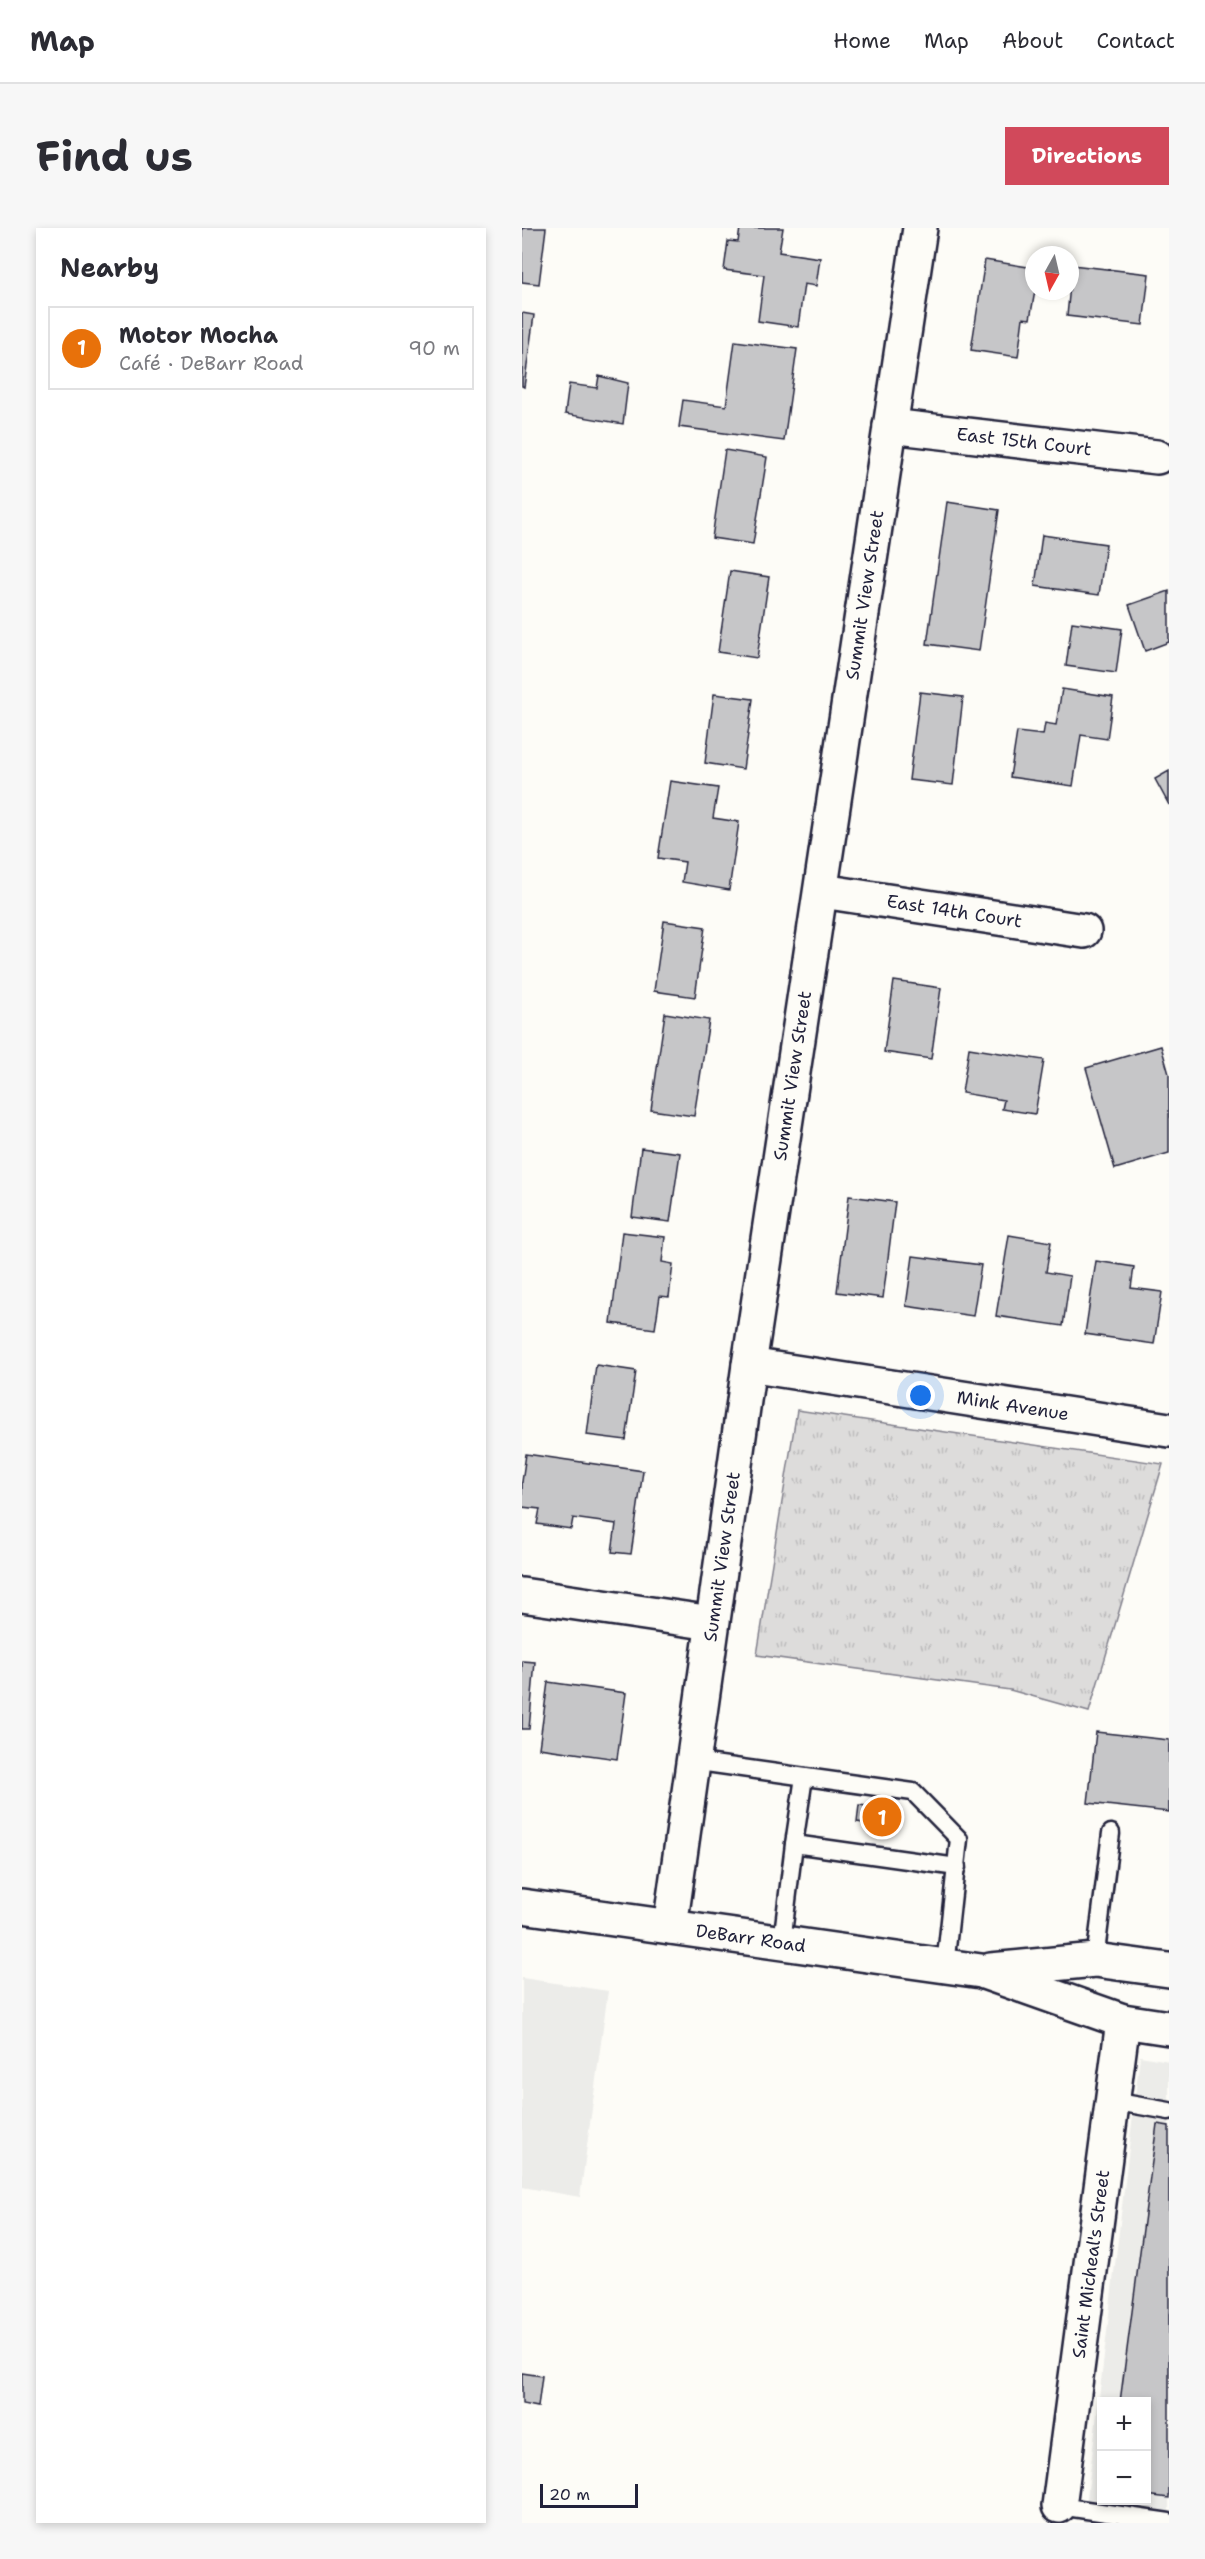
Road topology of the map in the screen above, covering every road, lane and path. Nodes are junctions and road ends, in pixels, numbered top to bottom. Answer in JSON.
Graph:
{"nodes":[{"id":1,"x":920,"y":228,"type":"edge"},
{"id":2,"x":890,"y":426,"type":"junction"},
{"id":3,"x":1157,"y":457,"type":"dead end"},
{"id":4,"x":822,"y":891,"type":"junction"},
{"id":5,"x":1084,"y":931,"type":"dead end"},
{"id":6,"x":750,"y":1365,"type":"junction"},
{"id":7,"x":1169,"y":1430,"type":"edge"},
{"id":8,"x":522,"y":1595,"type":"edge"},
{"id":9,"x":712,"y":1623,"type":"junction"},
{"id":10,"x":692,"y":1761,"type":"junction"},
{"id":11,"x":804,"y":1777,"type":"junction"},
{"id":12,"x":1111,"y":1833,"type":"dead end"},
{"id":13,"x":794,"y":1844,"type":"junction"},
{"id":14,"x":957,"y":1867,"type":"junction"},
{"id":15,"x":522,"y":1906,"type":"edge"},
{"id":16,"x":670,"y":1927,"type":"junction"},
{"id":17,"x":782,"y":1942,"type":"junction"},
{"id":18,"x":1095,"y":1960,"type":"junction"},
{"id":19,"x":945,"y":1966,"type":"junction"},
{"id":20,"x":1169,"y":1970,"type":"edge"},
{"id":21,"x":981,"y":1971,"type":"junction"},
{"id":22,"x":1123,"y":2021,"type":"junction"},
{"id":23,"x":1169,"y":2028,"type":"edge"},
{"id":24,"x":1112,"y":2101,"type":"junction"},
{"id":25,"x":1169,"y":2111,"type":"edge"},
{"id":26,"x":1059,"y":2506,"type":"joint"},
{"id":27,"x":1169,"y":2522,"type":"edge"}],
"edges":[{"from":1,"to":2,"type":"street","name":"Summit View Street"},
{"from":2,"to":3,"type":"street","name":"East 15th Court"},
{"from":2,"to":4,"type":"street","name":"Summit View Street"},
{"from":4,"to":5,"type":"street","name":"East 14th Court"},
{"from":4,"to":6,"type":"street","name":"Summit View Street"},
{"from":6,"to":7,"type":"street","name":"Mink Avenue"},
{"from":6,"to":9,"type":"street","name":"Summit View Street"},
{"from":8,"to":9,"type":"street"},
{"from":9,"to":10,"type":"street","name":"Summit View Street"},
{"from":10,"to":11,"type":"lane"},
{"from":10,"to":16,"type":"street","name":"Summit View Street"},
{"from":11,"to":13,"type":"lane"},
{"from":11,"to":14,"type":"lane"},
{"from":12,"to":18,"type":"lane"},
{"from":13,"to":14,"type":"lane"},
{"from":13,"to":17,"type":"lane"},
{"from":14,"to":19,"type":"lane"},
{"from":15,"to":16,"type":"street","name":"DeBarr Road"},
{"from":16,"to":17,"type":"street","name":"DeBarr Road"},
{"from":17,"to":19,"type":"street","name":"DeBarr Road"},
{"from":18,"to":20,"type":"street","name":"DeBarr Road"},
{"from":18,"to":21,"type":"street","name":"DeBarr Road"},
{"from":19,"to":21,"type":"street","name":"DeBarr Road"},
{"from":21,"to":22,"type":"street","name":"DeBarr Road"},
{"from":22,"to":23,"type":"street","name":"DeBarr Road"},
{"from":22,"to":24,"type":"street","name":"Saint Micheal's Street"},
{"from":24,"to":25,"type":"lane"},
{"from":24,"to":26,"type":"street","name":"Saint Micheal's Street"},
{"from":26,"to":27,"type":"lane"}]}
